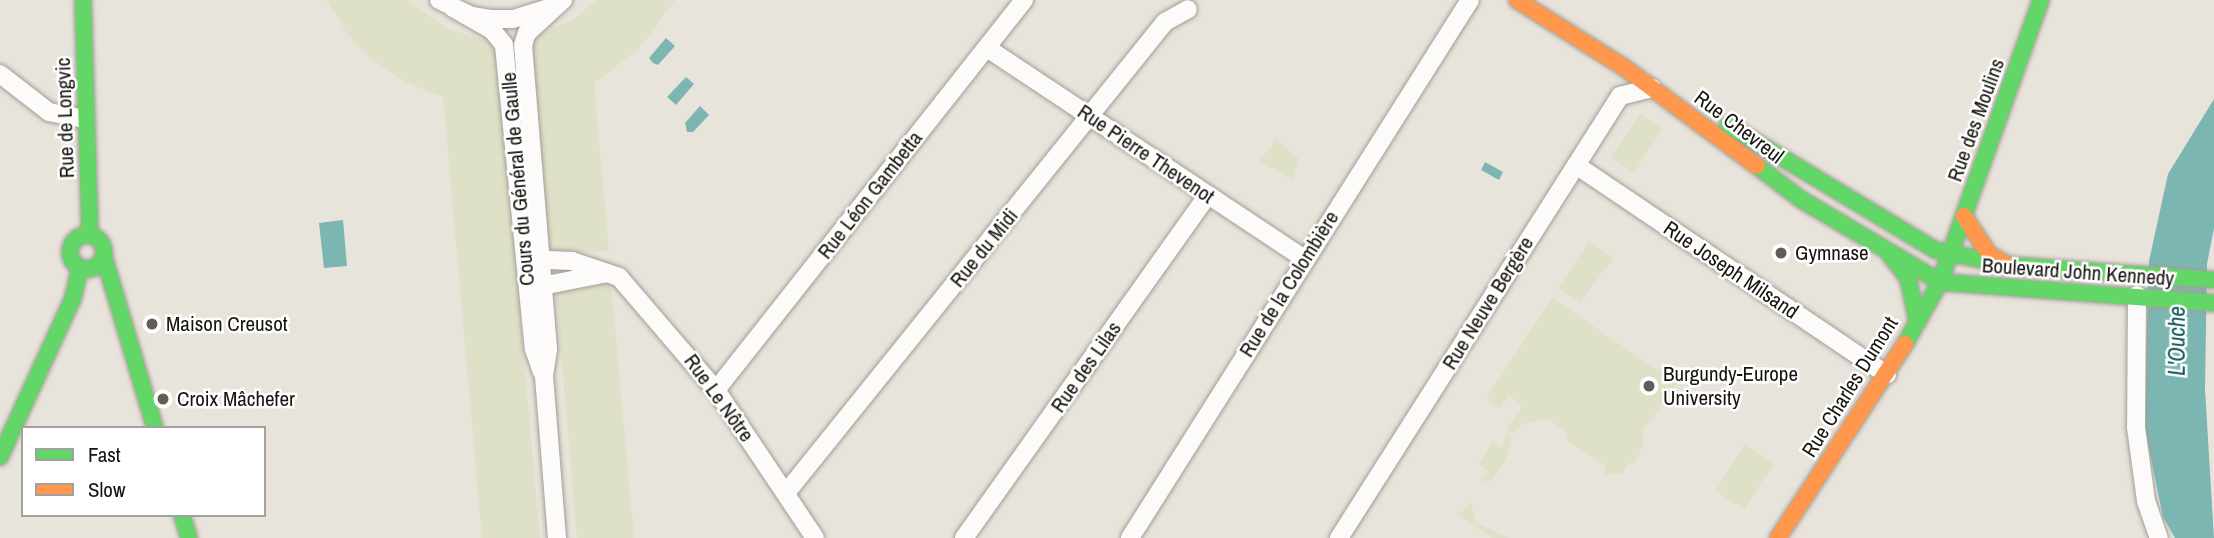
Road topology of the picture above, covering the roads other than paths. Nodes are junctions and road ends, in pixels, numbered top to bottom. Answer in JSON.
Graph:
{"nodes":[{"id":1,"x":83,"y":0,"type":"edge"},
{"id":2,"x":562,"y":0,"type":"edge"},
{"id":3,"x":1024,"y":0,"type":"edge"},
{"id":4,"x":1455,"y":0,"type":"edge"},
{"id":5,"x":1470,"y":0,"type":"edge"},
{"id":6,"x":1517,"y":0,"type":"edge"},
{"id":7,"x":1532,"y":0,"type":"edge"},
{"id":8,"x":2041,"y":0,"type":"edge"},
{"id":9,"x":446,"y":4,"type":"edge"},
{"id":10,"x":1188,"y":9,"type":"dead end"},
{"id":11,"x":1447,"y":31,"type":"junction"},
{"id":12,"x":987,"y":48,"type":"junction"},
{"id":13,"x":0,"y":74,"type":"edge"},
{"id":14,"x":1652,"y":88,"type":"junction"},
{"id":15,"x":1090,"y":117,"type":"junction"},
{"id":16,"x":85,"y":119,"type":"junction"},
{"id":17,"x":1576,"y":165,"type":"junction"},
{"id":18,"x":1207,"y":195,"type":"junction"},
{"id":19,"x":1802,"y":200,"type":"junction"},
{"id":20,"x":1964,"y":216,"type":"junction"},
{"id":21,"x":90,"y":235,"type":"junction"},
{"id":22,"x":1890,"y":255,"type":"junction"},
{"id":23,"x":1950,"y":255,"type":"junction"},
{"id":24,"x":104,"y":257,"type":"junction"},
{"id":25,"x":533,"y":258,"type":"junction"},
{"id":26,"x":1305,"y":259,"type":"junction"},
{"id":27,"x":2007,"y":265,"type":"junction"},
{"id":28,"x":83,"y":269,"type":"junction"},
{"id":29,"x":2080,"y":269,"type":"junction"},
{"id":30,"x":607,"y":273,"type":"junction"},
{"id":31,"x":2211,"y":279,"type":"edge"},
{"id":32,"x":1940,"y":282,"type":"junction"},
{"id":33,"x":536,"y":288,"type":"junction"},
{"id":34,"x":118,"y":295,"type":"junction"},
{"id":35,"x":2142,"y":295,"type":"junction"},
{"id":36,"x":2211,"y":302,"type":"edge"},
{"id":37,"x":1917,"y":320,"type":"junction"},
{"id":38,"x":1887,"y":375,"type":"junction"},
{"id":39,"x":716,"y":390,"type":"junction"},
{"id":40,"x":154,"y":426,"type":"edge"},
{"id":41,"x":0,"y":457,"type":"edge"},
{"id":42,"x":786,"y":493,"type":"junction"},
{"id":43,"x":183,"y":517,"type":"edge"},
{"id":44,"x":189,"y":538,"type":"edge"},
{"id":45,"x":557,"y":538,"type":"edge"},
{"id":46,"x":815,"y":538,"type":"edge"},
{"id":47,"x":964,"y":538,"type":"edge"},
{"id":48,"x":1130,"y":538,"type":"edge"},
{"id":49,"x":1339,"y":538,"type":"edge"},
{"id":50,"x":1778,"y":538,"type":"edge"},
{"id":51,"x":2159,"y":538,"type":"edge"}],
"edges":[{"from":1,"to":16,"type":"main road","name":"Rue de Longvic"},
{"from":2,"to":9,"type":"street"},
{"from":2,"to":25,"type":"street","name":"Cours du Général de Gaulle"},
{"from":3,"to":12,"type":"street","name":"Rue Léon Gambetta"},
{"from":4,"to":11,"type":"street","name":"Rue de la Colombière"},
{"from":5,"to":11,"type":"street","name":"Rue de la Colombière"},
{"from":6,"to":14,"type":"main road","name":"Rue Chevreul"},
{"from":7,"to":23,"type":"main road","name":"Rue Chevreul"},
{"from":8,"to":20,"type":"main road","name":"Rue des Moulins"},
{"from":9,"to":25,"type":"street","name":"Cours du Général de Gaulle"},
{"from":10,"to":15,"type":"street","name":"Rue du Midi"},
{"from":11,"to":26,"type":"street","name":"Rue de la Colombière"},
{"from":12,"to":15,"type":"street","name":"Rue Pierre Thevenot"},
{"from":12,"to":39,"type":"street","name":"Rue Léon Gambetta"},
{"from":13,"to":16,"type":"street"},
{"from":14,"to":17,"type":"street","name":"Rue Neuve Bergère"},
{"from":14,"to":19,"type":"main road","name":"Rue Chevreul"},
{"from":15,"to":18,"type":"street","name":"Rue Pierre Thevenot"},
{"from":15,"to":42,"type":"street","name":"Rue du Midi"},
{"from":16,"to":21,"type":"main road","name":"Rue de Longvic"},
{"from":17,"to":38,"type":"street","name":"Rue Joseph Milsand"},
{"from":17,"to":49,"type":"street","name":"Rue Neuve Bergère"},
{"from":18,"to":26,"type":"street","name":"Rue Pierre Thevenot"},
{"from":18,"to":47,"type":"street","name":"Rue des Lilas"},
{"from":19,"to":22,"type":"main road","name":"Rue Chevreul"},
{"from":19,"to":23,"type":"main road"},
{"from":20,"to":23,"type":"main road","name":"Rue des Moulins"},
{"from":20,"to":27,"type":"main road"},
{"from":21,"to":24,"type":"main road"},
{"from":21,"to":28,"type":"main road"},
{"from":22,"to":32,"type":"main road","name":"Rue Chevreul"},
{"from":22,"to":37,"type":"main road"},
{"from":23,"to":27,"type":"main road","name":"Boulevard John Kennedy"},
{"from":23,"to":32,"type":"main road","name":"Rue Charles Dumont"},
{"from":24,"to":28,"type":"main road"},
{"from":24,"to":34,"type":"main road"},
{"from":25,"to":30,"type":"street","name":"Rue Le Nôtre"},
{"from":25,"to":33,"type":"street","name":"Cours du Général de Gaulle"},
{"from":26,"to":48,"type":"street","name":"Rue de la Colombière"},
{"from":27,"to":29,"type":"main road","name":"Boulevard John Kennedy"},
{"from":28,"to":34,"type":"main road"},
{"from":28,"to":41,"type":"main road"},
{"from":29,"to":31,"type":"main road","name":"Boulevard John Kennedy"},
{"from":29,"to":32,"type":"main road"},
{"from":30,"to":33,"type":"street"},
{"from":30,"to":39,"type":"street","name":"Rue Le Nôtre"},
{"from":32,"to":35,"type":"main road","name":"Boulevard John Kennedy"},
{"from":32,"to":37,"type":"main road","name":"Rue Charles Dumont"},
{"from":33,"to":45,"type":"street","name":"Cours du Général de Gaulle"},
{"from":34,"to":40,"type":"main road"},
{"from":35,"to":36,"type":"main road","name":"Boulevard John Kennedy"},
{"from":35,"to":51,"type":"street"},
{"from":37,"to":38,"type":"main road","name":"Rue Charles Dumont"},
{"from":38,"to":50,"type":"main road","name":"Rue Charles Dumont"},
{"from":39,"to":42,"type":"street","name":"Rue Le Nôtre"},
{"from":42,"to":46,"type":"street","name":"Rue Le Nôtre"},
{"from":43,"to":44,"type":"main road"}]}
